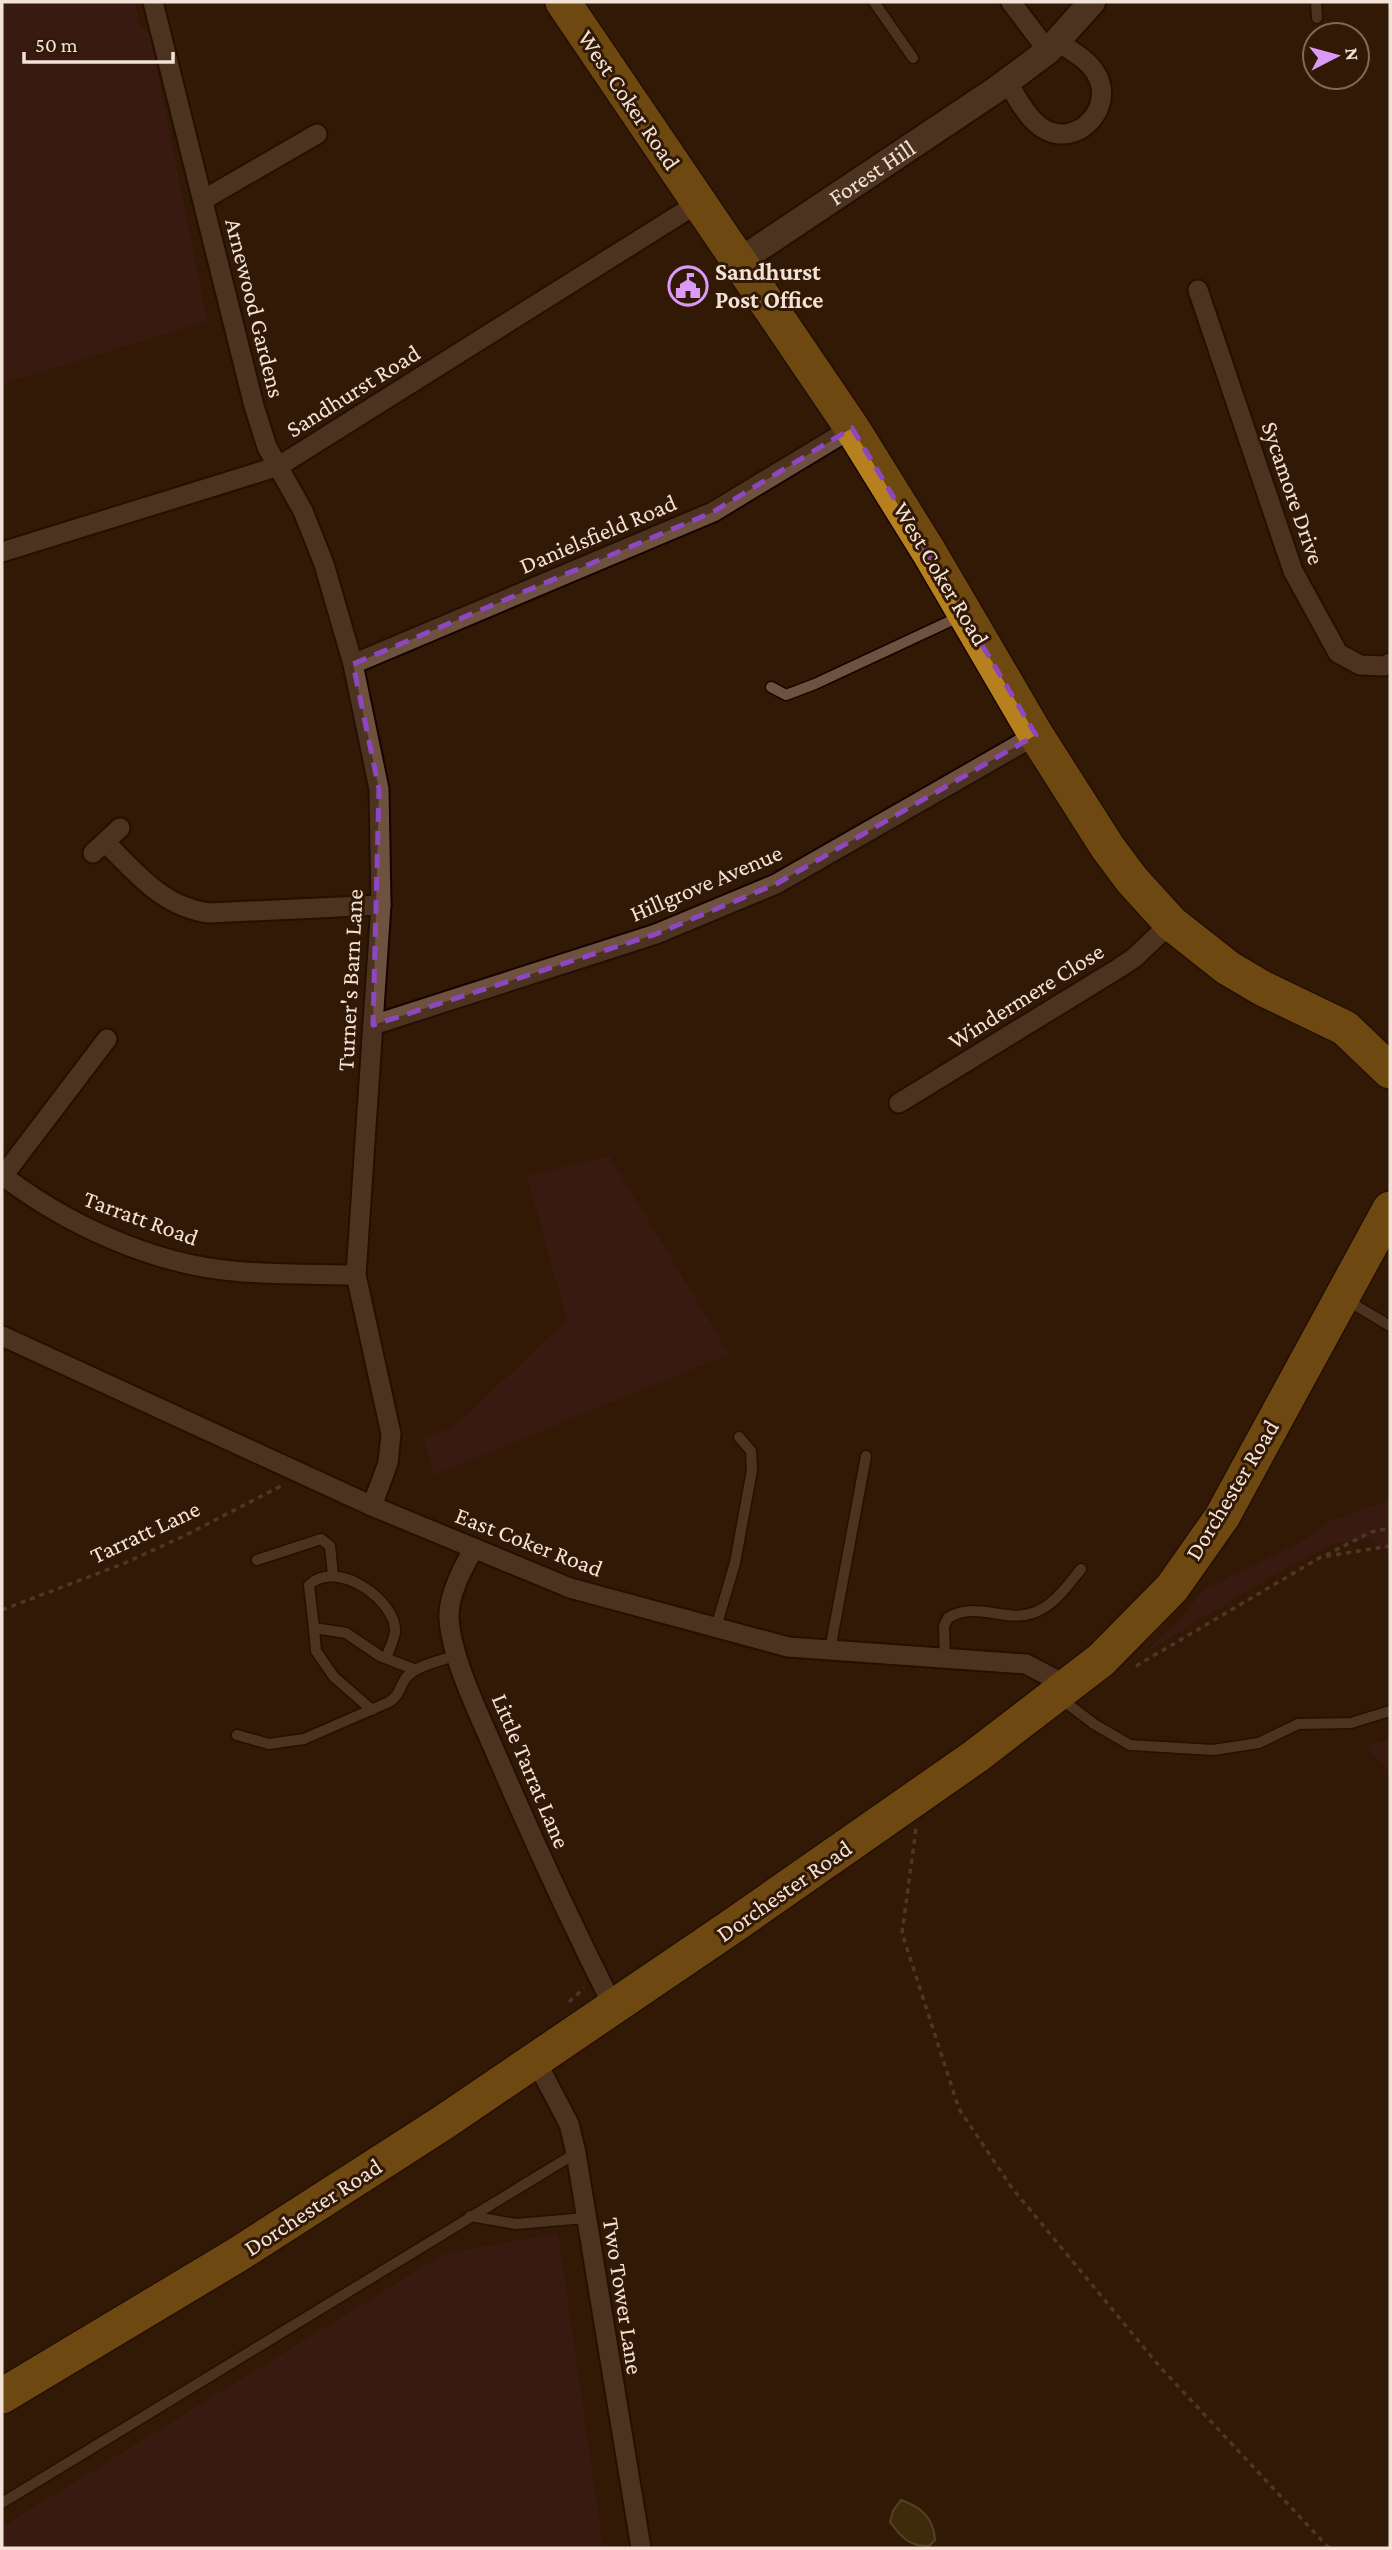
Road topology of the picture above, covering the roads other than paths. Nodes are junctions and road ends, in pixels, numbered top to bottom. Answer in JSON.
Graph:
{"nodes":[{"id":1,"x":153,"y":2,"type":"edge"},
{"id":2,"x":564,"y":2,"type":"edge"},
{"id":3,"x":874,"y":2,"type":"edge"},
{"id":4,"x":1011,"y":2,"type":"edge"},
{"id":5,"x":1092,"y":2,"type":"edge"},
{"id":6,"x":1316,"y":2,"type":"edge"},
{"id":7,"x":1317,"y":18,"type":"dead end"},
{"id":8,"x":1053,"y":46,"type":"junction"},
{"id":9,"x":913,"y":58,"type":"dead end"},
{"id":10,"x":1007,"y":82,"type":"junction"},
{"id":11,"x":317,"y":134,"type":"dead end"},
{"id":12,"x":203,"y":200,"type":"junction"},
{"id":13,"x":698,"y":204,"type":"junction"},
{"id":14,"x":738,"y":262,"type":"junction"},
{"id":15,"x":1198,"y":290,"type":"dead end"},
{"id":16,"x":852,"y":428,"type":"junction"},
{"id":17,"x":279,"y":466,"type":"junction"},
{"id":18,"x":2,"y":552,"type":"edge"},
{"id":19,"x":964,"y":614,"type":"junction"},
{"id":20,"x":1390,"y":663,"type":"edge"},
{"id":21,"x":353,"y":664,"type":"junction"},
{"id":22,"x":771,"y":687,"type":"dead end"},
{"id":23,"x":1036,"y":735,"type":"junction"},
{"id":24,"x":120,"y":828,"type":"dead end"},
{"id":25,"x":380,"y":905,"type":"junction"},
{"id":26,"x":1171,"y":923,"type":"junction"},
{"id":27,"x":373,"y":1025,"type":"junction"},
{"id":28,"x":107,"y":1038,"type":"dead end"},
{"id":29,"x":1387,"y":1064,"type":"edge"},
{"id":30,"x":899,"y":1103,"type":"dead end"},
{"id":31,"x":2,"y":1175,"type":"edge"},
{"id":32,"x":1390,"y":1209,"type":"edge"},
{"id":33,"x":356,"y":1275,"type":"junction"},
{"id":34,"x":1341,"y":1297,"type":"junction"},
{"id":35,"x":1390,"y":1326,"type":"edge"},
{"id":36,"x":2,"y":1336,"type":"edge"},
{"id":37,"x":739,"y":1437,"type":"dead end"},
{"id":38,"x":866,"y":1456,"type":"dead end"},
{"id":39,"x":372,"y":1506,"type":"junction"},
{"id":40,"x":474,"y":1548,"type":"junction"},
{"id":41,"x":257,"y":1560,"type":"dead end"},
{"id":42,"x":1081,"y":1569,"type":"dead end"},
{"id":43,"x":333,"y":1575,"type":"junction"},
{"id":44,"x":716,"y":1627,"type":"junction"},
{"id":45,"x":314,"y":1628,"type":"junction"},
{"id":46,"x":830,"y":1650,"type":"junction"},
{"id":47,"x":457,"y":1655,"type":"junction"},
{"id":48,"x":386,"y":1658,"type":"junction"},
{"id":49,"x":945,"y":1658,"type":"junction"},
{"id":50,"x":416,"y":1670,"type":"junction"},
{"id":51,"x":1063,"y":1691,"type":"junction"},
{"id":52,"x":372,"y":1710,"type":"junction"},
{"id":53,"x":1390,"y":1711,"type":"edge"},
{"id":54,"x":237,"y":1735,"type":"dead end"},
{"id":55,"x":613,"y":2006,"type":"junction"},
{"id":56,"x":535,"y":2059,"type":"junction"},
{"id":57,"x":576,"y":2153,"type":"junction"},
{"id":58,"x":470,"y":2216,"type":"junction"},
{"id":59,"x":586,"y":2218,"type":"junction"},
{"id":60,"x":2,"y":2396,"type":"edge"},
{"id":61,"x":2,"y":2504,"type":"edge"},
{"id":62,"x":641,"y":2548,"type":"edge"}],
"edges":[{"from":1,"to":12,"type":"street","name":"Arnewood Gardens"},
{"from":2,"to":13,"type":"highway","name":"West Coker Road"},
{"from":3,"to":9,"type":"lane"},
{"from":4,"to":8,"type":"street"},
{"from":5,"to":8,"type":"street","name":"Forest Hill"},
{"from":6,"to":7,"type":"lane"},
{"from":8,"to":10,"type":"street","name":"Forest Hill"},
{"from":8,"to":10,"type":"street"},
{"from":10,"to":14,"type":"street","name":"Forest Hill"},
{"from":11,"to":12,"type":"street","name":"Arnewood Gardens"},
{"from":12,"to":17,"type":"street","name":"Arnewood Gardens"},
{"from":13,"to":14,"type":"highway","name":"West Coker Road"},
{"from":13,"to":17,"type":"street","name":"Sandhurst Road"},
{"from":14,"to":16,"type":"highway","name":"West Coker Road"},
{"from":15,"to":20,"type":"street","name":"Sycamore Drive"},
{"from":16,"to":19,"type":"highway","name":"West Coker Road"},
{"from":16,"to":21,"type":"street","name":"Danielsfield Road"},
{"from":17,"to":18,"type":"street","name":"Sandhurst Road"},
{"from":17,"to":21,"type":"street","name":"Turner's Barn Lane"},
{"from":19,"to":22,"type":"lane"},
{"from":19,"to":23,"type":"highway","name":"West Coker Road"},
{"from":21,"to":25,"type":"street","name":"Turner's Barn Lane"},
{"from":23,"to":26,"type":"highway","name":"West Coker Road"},
{"from":23,"to":27,"type":"street","name":"Hillgrove Avenue"},
{"from":24,"to":25,"type":"street"},
{"from":25,"to":27,"type":"street","name":"Turner's Barn Lane"},
{"from":26,"to":29,"type":"highway","name":"West Coker Road"},
{"from":26,"to":30,"type":"street","name":"Windermere Close"},
{"from":27,"to":33,"type":"street","name":"Turner's Barn Lane"},
{"from":28,"to":31,"type":"street","name":"Tarratt Road"},
{"from":31,"to":33,"type":"street","name":"Tarratt Road"},
{"from":32,"to":34,"type":"highway","name":"Dorchester Road"},
{"from":33,"to":39,"type":"street","name":"Turner's Barn Lane"},
{"from":34,"to":35,"type":"lane"},
{"from":34,"to":51,"type":"highway","name":"Dorchester Road"},
{"from":36,"to":39,"type":"street","name":"East Coker Road"},
{"from":37,"to":44,"type":"lane"},
{"from":38,"to":46,"type":"lane"},
{"from":39,"to":40,"type":"street","name":"East Coker Road"},
{"from":40,"to":44,"type":"street","name":"East Coker Road"},
{"from":40,"to":47,"type":"street","name":"Little Tarrat Lane"},
{"from":41,"to":43,"type":"lane"},
{"from":42,"to":49,"type":"lane"},
{"from":43,"to":45,"type":"lane"},
{"from":43,"to":48,"type":"lane"},
{"from":44,"to":46,"type":"street","name":"East Coker Road"},
{"from":45,"to":48,"type":"lane"},
{"from":45,"to":52,"type":"lane"},
{"from":46,"to":49,"type":"street","name":"East Coker Road"},
{"from":47,"to":50,"type":"lane"},
{"from":47,"to":55,"type":"street","name":"Little Tarrat Lane"},
{"from":48,"to":50,"type":"lane"},
{"from":49,"to":51,"type":"street","name":"East Coker Road"},
{"from":50,"to":52,"type":"lane"},
{"from":51,"to":53,"type":"lane"},
{"from":51,"to":55,"type":"highway","name":"Dorchester Road"},
{"from":52,"to":54,"type":"lane"},
{"from":55,"to":56,"type":"highway","name":"Dorchester Road"},
{"from":56,"to":57,"type":"street","name":"Two Tower Lane"},
{"from":56,"to":60,"type":"highway","name":"Dorchester Road"},
{"from":57,"to":58,"type":"lane"},
{"from":57,"to":59,"type":"street","name":"Two Tower Lane"},
{"from":58,"to":59,"type":"lane"},
{"from":58,"to":61,"type":"lane"},
{"from":59,"to":62,"type":"street","name":"Two Tower Lane"}]}
